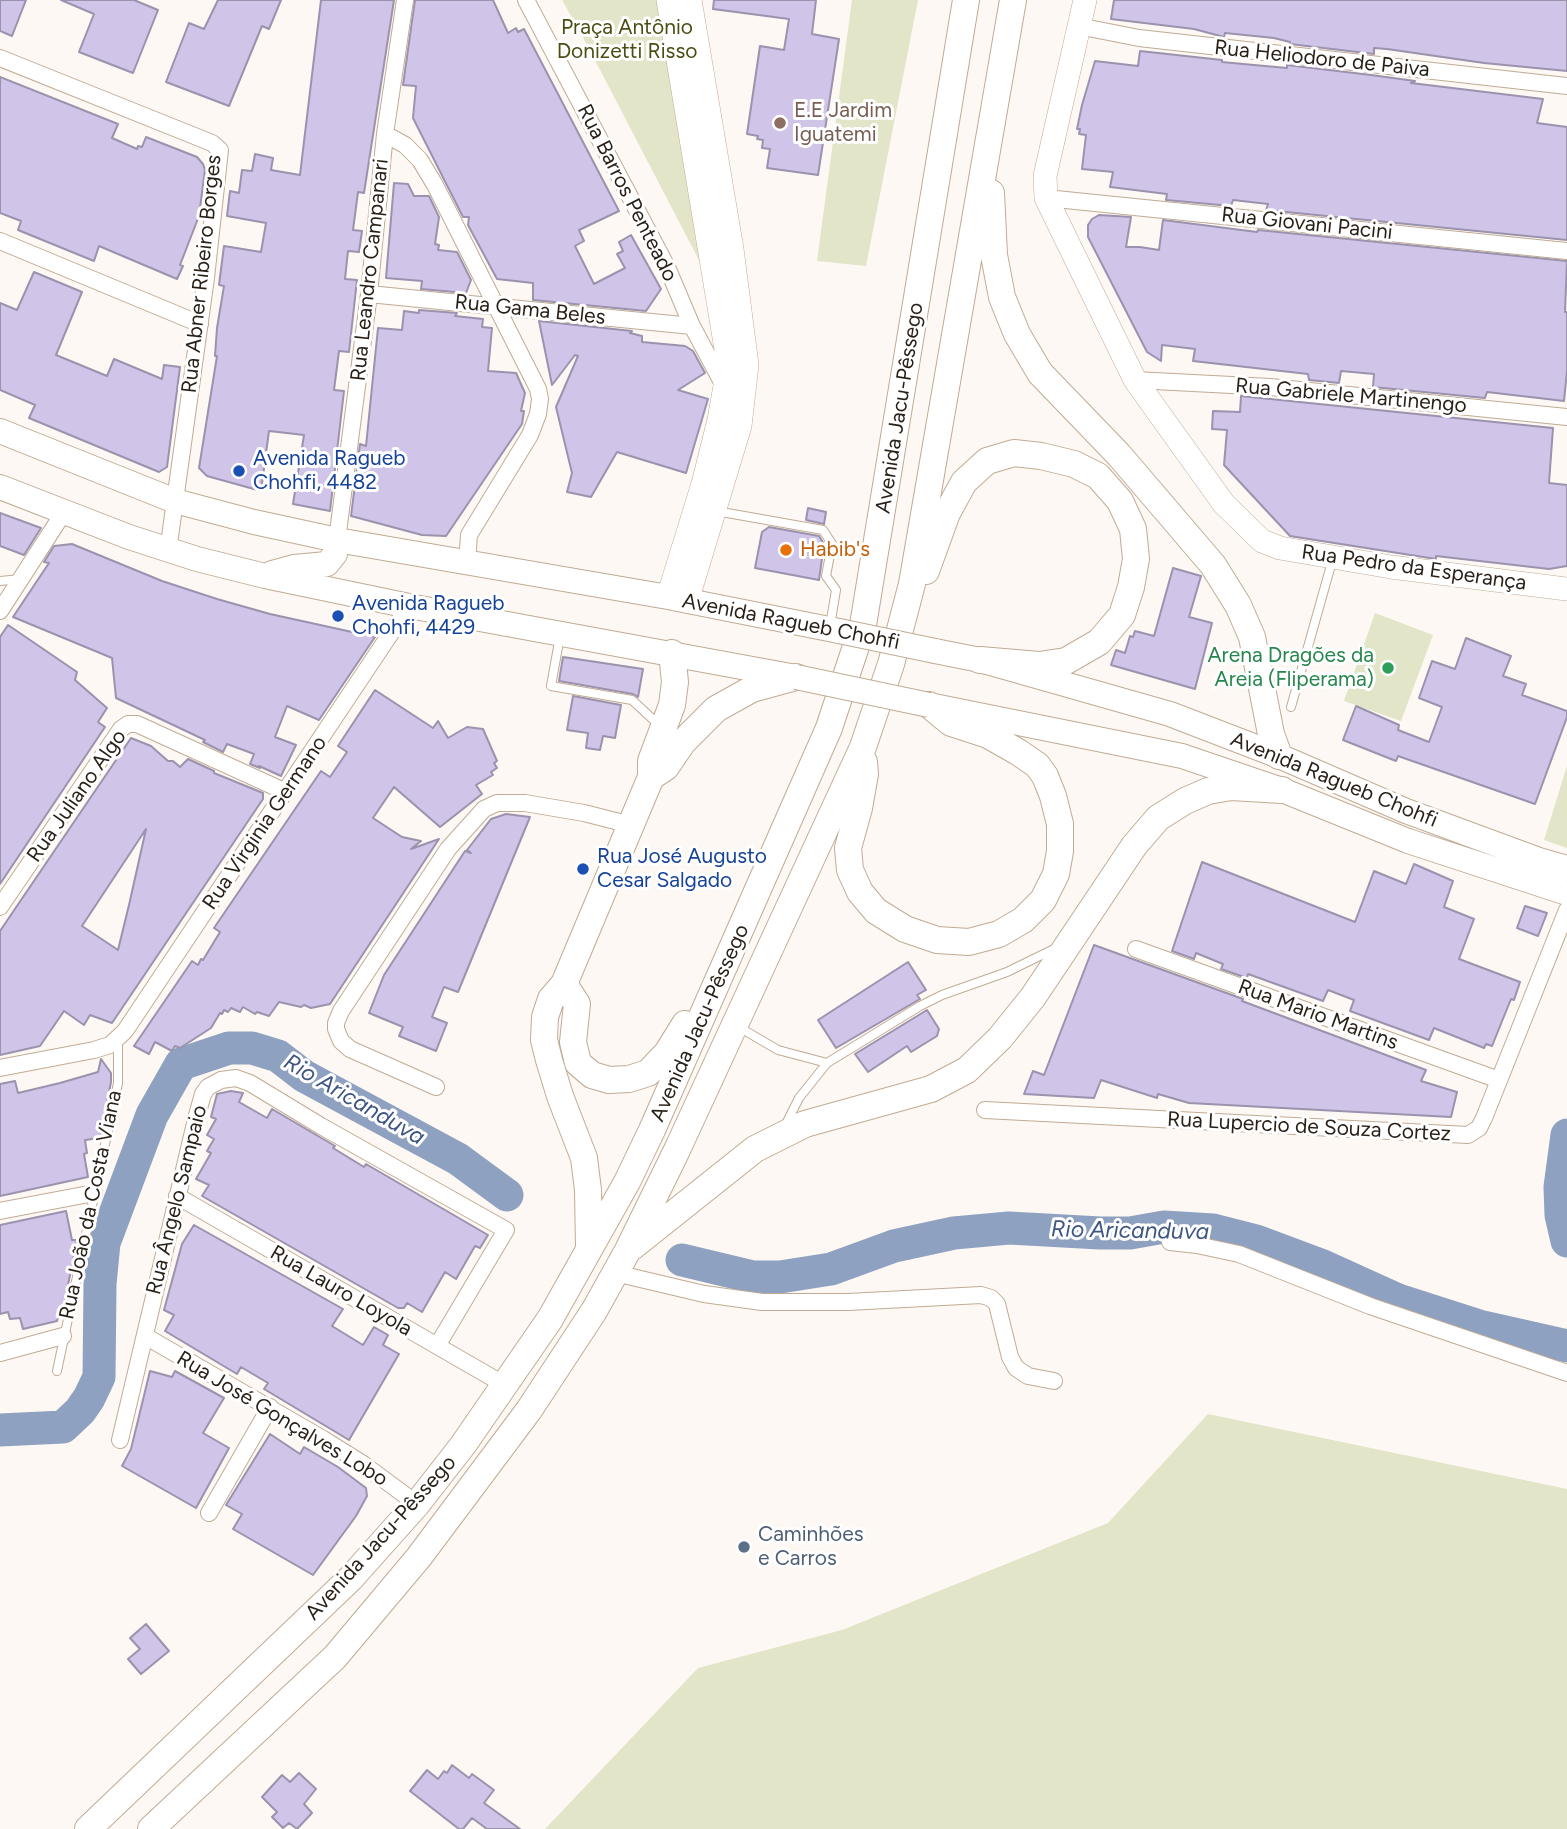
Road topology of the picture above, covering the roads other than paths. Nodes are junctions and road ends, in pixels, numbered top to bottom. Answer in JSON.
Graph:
{"nodes":[{"id":1,"x":405,"y":0,"type":"edge"},
{"id":2,"x":526,"y":0,"type":"edge"},
{"id":3,"x":668,"y":0,"type":"edge"},
{"id":4,"x":690,"y":0,"type":"edge"},
{"id":5,"x":959,"y":0,"type":"edge"},
{"id":6,"x":967,"y":0,"type":"edge"},
{"id":7,"x":1013,"y":0,"type":"edge"},
{"id":8,"x":1085,"y":0,"type":"edge"},
{"id":9,"x":1078,"y":26,"type":"junction"},
{"id":10,"x":960,"y":42,"type":"junction"},
{"id":11,"x":0,"y":58,"type":"edge"},
{"id":12,"x":1567,"y":86,"type":"edge"},
{"id":13,"x":385,"y":134,"type":"junction"},
{"id":14,"x":989,"y":146,"type":"junction"},
{"id":15,"x":1046,"y":198,"type":"junction"},
{"id":16,"x":0,"y":241,"type":"edge"},
{"id":17,"x":1567,"y":251,"type":"edge"},
{"id":18,"x":369,"y":294,"type":"junction"},
{"id":19,"x":499,"y":308,"type":"junction"},
{"id":20,"x":200,"y":324,"type":"junction"},
{"id":21,"x":692,"y":326,"type":"junction"},
{"id":22,"x":1135,"y":380,"type":"junction"},
{"id":23,"x":725,"y":386,"type":"junction"},
{"id":24,"x":1567,"y":417,"type":"edge"},
{"id":25,"x":0,"y":431,"type":"edge"},
{"id":26,"x":0,"y":487,"type":"edge"},
{"id":27,"x":175,"y":501,"type":"junction"},
{"id":28,"x":715,"y":511,"type":"junction"},
{"id":29,"x":64,"y":512,"type":"junction"},
{"id":30,"x":337,"y":540,"type":"junction"},
{"id":31,"x":168,"y":551,"type":"junction"},
{"id":32,"x":1333,"y":558,"type":"junction"},
{"id":33,"x":467,"y":562,"type":"junction"},
{"id":34,"x":265,"y":576,"type":"junction"},
{"id":35,"x":21,"y":579,"type":"junction"},
{"id":36,"x":0,"y":581,"type":"edge"},
{"id":37,"x":912,"y":584,"type":"junction"},
{"id":38,"x":1567,"y":589,"type":"edge"},
{"id":39,"x":678,"y":599,"type":"junction"},
{"id":40,"x":409,"y":606,"type":"junction"},
{"id":41,"x":0,"y":611,"type":"edge"},
{"id":42,"x":834,"y":630,"type":"junction"},
{"id":43,"x":560,"y":633,"type":"junction"},
{"id":44,"x":672,"y":653,"type":"junction"},
{"id":45,"x":980,"y":660,"type":"junction"},
{"id":46,"x":796,"y":677,"type":"junction"},
{"id":47,"x":929,"y":705,"type":"junction"},
{"id":48,"x":1291,"y":707,"type":"dead end"},
{"id":49,"x":664,"y":729,"type":"junction"},
{"id":50,"x":863,"y":747,"type":"junction"},
{"id":51,"x":1279,"y":756,"type":"junction"},
{"id":52,"x":651,"y":777,"type":"junction"},
{"id":53,"x":1282,"y":790,"type":"junction"},
{"id":54,"x":286,"y":792,"type":"junction"},
{"id":55,"x":631,"y":825,"type":"junction"},
{"id":56,"x":1567,"y":868,"type":"edge"},
{"id":57,"x":1567,"y":893,"type":"edge"},
{"id":58,"x":0,"y":907,"type":"edge"},
{"id":59,"x":1567,"y":910,"type":"edge"},
{"id":60,"x":1071,"y":940,"type":"junction"},
{"id":61,"x":1136,"y":949,"type":"dead end"},
{"id":62,"x":565,"y":984,"type":"junction"},
{"id":63,"x":710,"y":1001,"type":"junction"},
{"id":64,"x":735,"y":1025,"type":"junction"},
{"id":65,"x":118,"y":1039,"type":"junction"},
{"id":66,"x":827,"y":1063,"type":"junction"},
{"id":67,"x":0,"y":1068,"type":"edge"},
{"id":68,"x":1499,"y":1080,"type":"junction"},
{"id":69,"x":436,"y":1087,"type":"dead end"},
{"id":70,"x":985,"y":1110,"type":"dead end"},
{"id":71,"x":779,"y":1137,"type":"junction"},
{"id":72,"x":94,"y":1193,"type":"junction"},
{"id":73,"x":177,"y":1196,"type":"junction"},
{"id":74,"x":0,"y":1212,"type":"edge"},
{"id":75,"x":1170,"y":1242,"type":"dead end"},
{"id":76,"x":589,"y":1250,"type":"junction"},
{"id":77,"x":622,"y":1262,"type":"junction"},
{"id":78,"x":63,"y":1336,"type":"junction"},
{"id":79,"x":145,"y":1336,"type":"junction"},
{"id":80,"x":437,"y":1346,"type":"junction"},
{"id":81,"x":0,"y":1353,"type":"edge"},
{"id":82,"x":57,"y":1371,"type":"dead end"},
{"id":83,"x":1567,"y":1373,"type":"edge"},
{"id":84,"x":1054,"y":1381,"type":"dead end"},
{"id":85,"x":505,"y":1385,"type":"junction"},
{"id":86,"x":270,"y":1407,"type":"junction"},
{"id":87,"x":120,"y":1440,"type":"dead end"},
{"id":88,"x":417,"y":1504,"type":"junction"},
{"id":89,"x":209,"y":1513,"type":"dead end"},
{"id":90,"x":88,"y":1829,"type":"edge"},
{"id":91,"x":151,"y":1829,"type":"edge"}],
"edges":[{"from":1,"to":13,"type":"street","name":"Rua Leandro Campanari"},
{"from":2,"to":21,"type":"street","name":"Rua Barros Penteado"},
{"from":3,"to":23,"type":"main road"},
{"from":4,"to":28,"type":"main road"},
{"from":5,"to":10,"type":"highway"},
{"from":6,"to":10,"type":"highway","name":"Avenida Jacu-Pêssego"},
{"from":7,"to":14,"type":"highway","name":"Avenida Jacu-Pêssego"},
{"from":8,"to":9,"type":"main road"},
{"from":9,"to":12,"type":"street","name":"Rua Heliodoro de Paiva"},
{"from":9,"to":15,"type":"main road"},
{"from":10,"to":63,"type":"highway","name":"Avenida Jacu-Pêssego"},
{"from":11,"to":20,"type":"street","name":"Rua Abner Ribeiro Borges"},
{"from":13,"to":18,"type":"street","name":"Rua Leandro Campanari"},
{"from":13,"to":19,"type":"street"},
{"from":14,"to":37,"type":"highway","name":"Avenida Jacu-Pêssego"},
{"from":14,"to":51,"type":"highway"},
{"from":15,"to":17,"type":"street","name":"Rua Giovani Pacini"},
{"from":15,"to":22,"type":"main road"},
{"from":16,"to":20,"type":"street"},
{"from":18,"to":19,"type":"street","name":"Rua Gama Beles"},
{"from":18,"to":30,"type":"street","name":"Rua Leandro Campanari"},
{"from":19,"to":21,"type":"street","name":"Rua Gama Beles"},
{"from":19,"to":33,"type":"street"},
{"from":20,"to":27,"type":"street","name":"Rua Abner Ribeiro Borges"},
{"from":21,"to":23,"type":"street","name":"Rua Barros Penteado"},
{"from":22,"to":24,"type":"street","name":"Rua Gabriele Martinengo"},
{"from":22,"to":32,"type":"main road","name":"Rua Pedro da Esperança"},
{"from":23,"to":39,"type":"main road"},
{"from":25,"to":27,"type":"main road","name":"Avenida Ragueb Chohfi"},
{"from":26,"to":29,"type":"main road","name":"Avenida Ragueb Chohfi"},
{"from":27,"to":30,"type":"main road","name":"Avenida Ragueb Chohfi"},
{"from":27,"to":31,"type":"street","name":"Rua Abner Ribeiro Borges"},
{"from":28,"to":39,"type":"main road"},
{"from":28,"to":42,"type":"lane"},
{"from":29,"to":31,"type":"main road","name":"Avenida Ragueb Chohfi"},
{"from":29,"to":35,"type":"street"},
{"from":30,"to":33,"type":"main road","name":"Avenida Ragueb Chohfi"},
{"from":30,"to":34,"type":"main road"},
{"from":31,"to":34,"type":"main road","name":"Avenida Ragueb Chohfi"},
{"from":32,"to":38,"type":"main road","name":"Rua Pedro da Esperança"},
{"from":32,"to":48,"type":"lane"},
{"from":33,"to":39,"type":"main road","name":"Avenida Ragueb Chohfi"},
{"from":34,"to":40,"type":"main road","name":"Avenida Ragueb Chohfi"},
{"from":35,"to":36,"type":"lane"},
{"from":35,"to":41,"type":"street"},
{"from":37,"to":45,"type":"highway"},
{"from":37,"to":50,"type":"highway","name":"Avenida Jacu-Pêssego"},
{"from":39,"to":42,"type":"main road","name":"Avenida Ragueb Chohfi"},
{"from":40,"to":43,"type":"main road","name":"Avenida Ragueb Chohfi"},
{"from":40,"to":54,"type":"street","name":"Rua Virginia Germano"},
{"from":42,"to":45,"type":"main road","name":"Avenida Ragueb Chohfi","bridge":true},
{"from":43,"to":44,"type":"main road","name":"Avenida Ragueb Chohfi"},
{"from":43,"to":49,"type":"lane"},
{"from":44,"to":46,"type":"main road","name":"Avenida Ragueb Chohfi"},
{"from":44,"to":49,"type":"highway"},
{"from":45,"to":51,"type":"main road","name":"Avenida Ragueb Chohfi"},
{"from":46,"to":47,"type":"main road","name":"Avenida Ragueb Chohfi","bridge":true},
{"from":46,"to":52,"type":"highway"},
{"from":47,"to":50,"type":"highway"},
{"from":47,"to":53,"type":"main road","name":"Avenida Ragueb Chohfi"},
{"from":49,"to":52,"type":"highway"},
{"from":50,"to":64,"type":"highway","name":"Avenida Jacu-Pêssego"},
{"from":51,"to":56,"type":"main road","name":"Avenida Ragueb Chohfi"},
{"from":52,"to":55,"type":"highway"},
{"from":53,"to":57,"type":"main road","name":"Avenida Ragueb Chohfi"},
{"from":53,"to":60,"type":"highway"},
{"from":54,"to":58,"type":"street","name":"Rua Juliano Algo"},
{"from":54,"to":65,"type":"street","name":"Rua Virginia Germano"},
{"from":55,"to":62,"type":"highway"},
{"from":55,"to":69,"type":"street"},
{"from":59,"to":68,"type":"street","name":"Rua Lupercio de Souza Cortez"},
{"from":60,"to":66,"type":"lane"},
{"from":60,"to":71,"type":"highway"},
{"from":61,"to":68,"type":"street","name":"Rua Mario Martins"},
{"from":62,"to":63,"type":"highway"},
{"from":62,"to":76,"type":"highway"},
{"from":63,"to":76,"type":"highway","name":"Avenida Jacu-Pêssego"},
{"from":64,"to":66,"type":"lane"},
{"from":64,"to":77,"type":"highway","name":"Avenida Jacu-Pêssego"},
{"from":65,"to":67,"type":"street"},
{"from":65,"to":72,"type":"lane","name":"Rua João da Costa Viana"},
{"from":66,"to":71,"type":"lane"},
{"from":68,"to":70,"type":"street","name":"Rua Lupercio de Souza Cortez"},
{"from":71,"to":77,"type":"highway"},
{"from":72,"to":74,"type":"street"},
{"from":72,"to":78,"type":"lane","name":"Rua João da Costa Viana"},
{"from":73,"to":79,"type":"street","name":"Rua Ângelo Sampaio"},
{"from":73,"to":80,"type":"street","name":"Rua Lauro Loyola"},
{"from":73,"to":80,"type":"street","name":"Rua Ângelo Sampaio"},
{"from":75,"to":83,"type":"street"},
{"from":76,"to":85,"type":"highway","name":"Avenida Jacu-Pêssego"},
{"from":77,"to":84,"type":"street"},
{"from":77,"to":91,"type":"highway","name":"Avenida Jacu-Pêssego"},
{"from":78,"to":81,"type":"street"},
{"from":78,"to":82,"type":"lane","name":"Rua João da Costa Viana"},
{"from":79,"to":86,"type":"street","name":"Rua José Gonçalves Lobo"},
{"from":79,"to":87,"type":"street","name":"Rua Ângelo Sampaio"},
{"from":80,"to":85,"type":"street","name":"Rua Lauro Loyola"},
{"from":85,"to":88,"type":"highway","name":"Avenida Jacu-Pêssego"},
{"from":86,"to":88,"type":"street","name":"Rua José Gonçalves Lobo"},
{"from":86,"to":89,"type":"street"},
{"from":88,"to":90,"type":"highway","name":"Avenida Jacu-Pêssego"}]}
